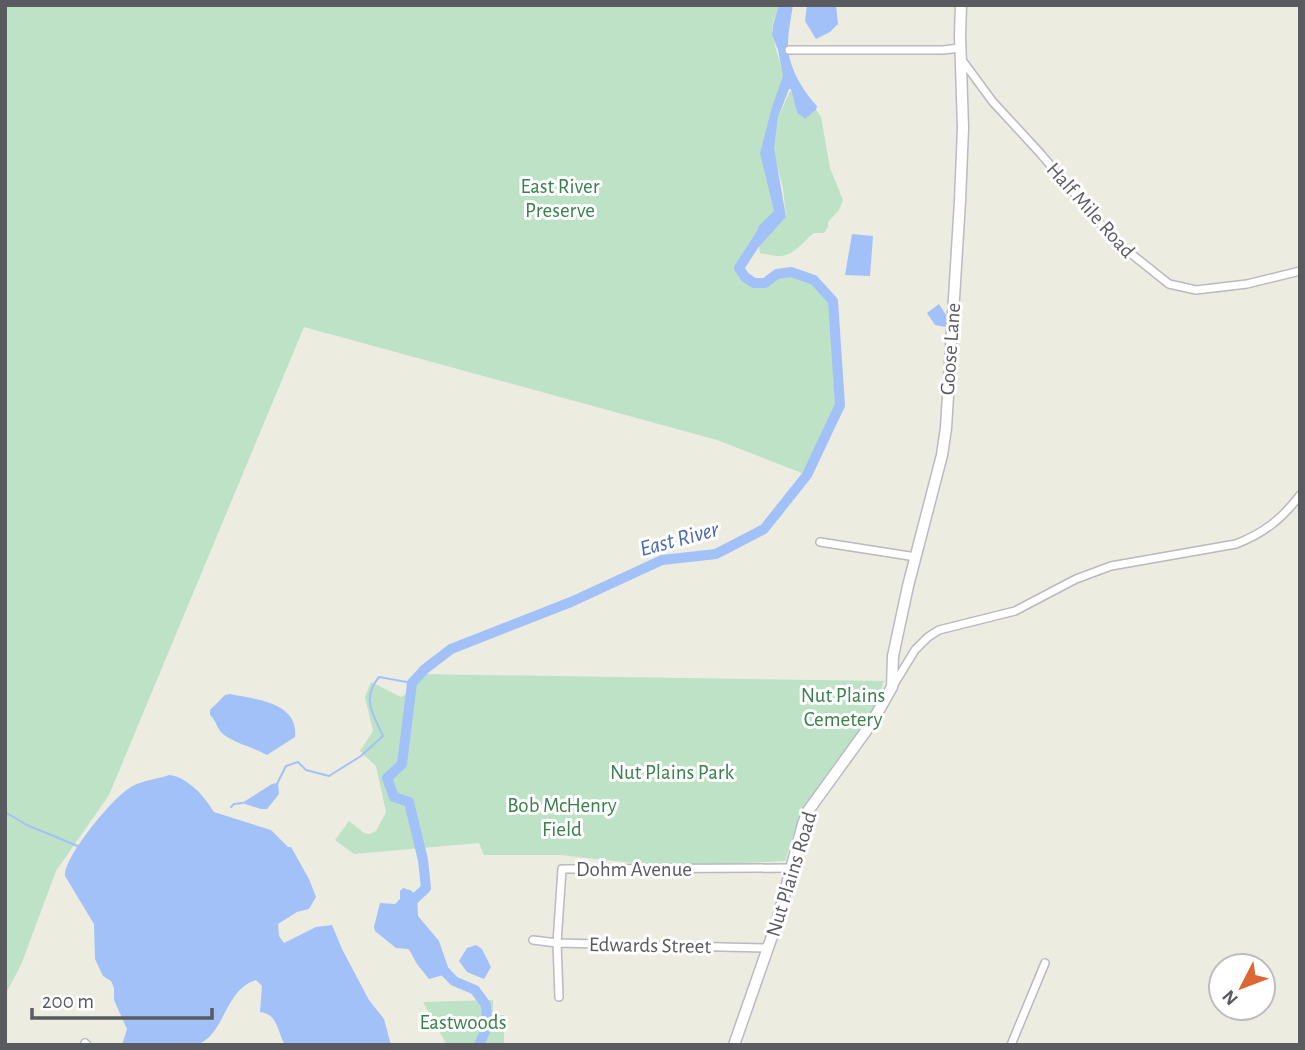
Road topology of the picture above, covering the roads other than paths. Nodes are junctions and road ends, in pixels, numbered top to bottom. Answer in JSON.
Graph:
{"nodes":[{"id":1,"x":961,"y":5,"type":"edge"},
{"id":2,"x":789,"y":51,"type":"dead end"},
{"id":3,"x":960,"y":53,"type":"junction"},
{"id":4,"x":1300,"y":271,"type":"edge"},
{"id":5,"x":1300,"y":495,"type":"edge"},
{"id":6,"x":820,"y":542,"type":"dead end"},
{"id":7,"x":916,"y":556,"type":"junction"},
{"id":8,"x":892,"y":687,"type":"junction"},
{"id":9,"x":792,"y":868,"type":"junction"},
{"id":10,"x":533,"y":940,"type":"dead end"},
{"id":11,"x":557,"y":943,"type":"junction"},
{"id":12,"x":768,"y":948,"type":"junction"},
{"id":13,"x":1045,"y":963,"type":"dead end"},
{"id":14,"x":559,"y":997,"type":"dead end"},
{"id":15,"x":734,"y":1045,"type":"edge"},
{"id":16,"x":1011,"y":1045,"type":"edge"}],
"edges":[{"from":1,"to":3,"type":"street","name":"Goose Lane"},
{"from":2,"to":3,"type":"street"},
{"from":3,"to":4,"type":"street","name":"Half Mile Road"},
{"from":3,"to":7,"type":"street","name":"Goose Lane"},
{"from":5,"to":8,"type":"street","name":"Nut Plains Road"},
{"from":6,"to":7,"type":"street"},
{"from":7,"to":8,"type":"street","name":"Goose Lane"},
{"from":8,"to":9,"type":"street","name":"Nut Plains Road"},
{"from":9,"to":11,"type":"street","name":"Dohm Avenue"},
{"from":9,"to":12,"type":"street","name":"Nut Plains Road"},
{"from":10,"to":11,"type":"street","name":"Edwards Street"},
{"from":11,"to":12,"type":"street","name":"Edwards Street"},
{"from":11,"to":14,"type":"street","name":"Dohm Avenue"},
{"from":12,"to":15,"type":"street","name":"Nut Plains Road"},
{"from":13,"to":16,"type":"street"}]}
